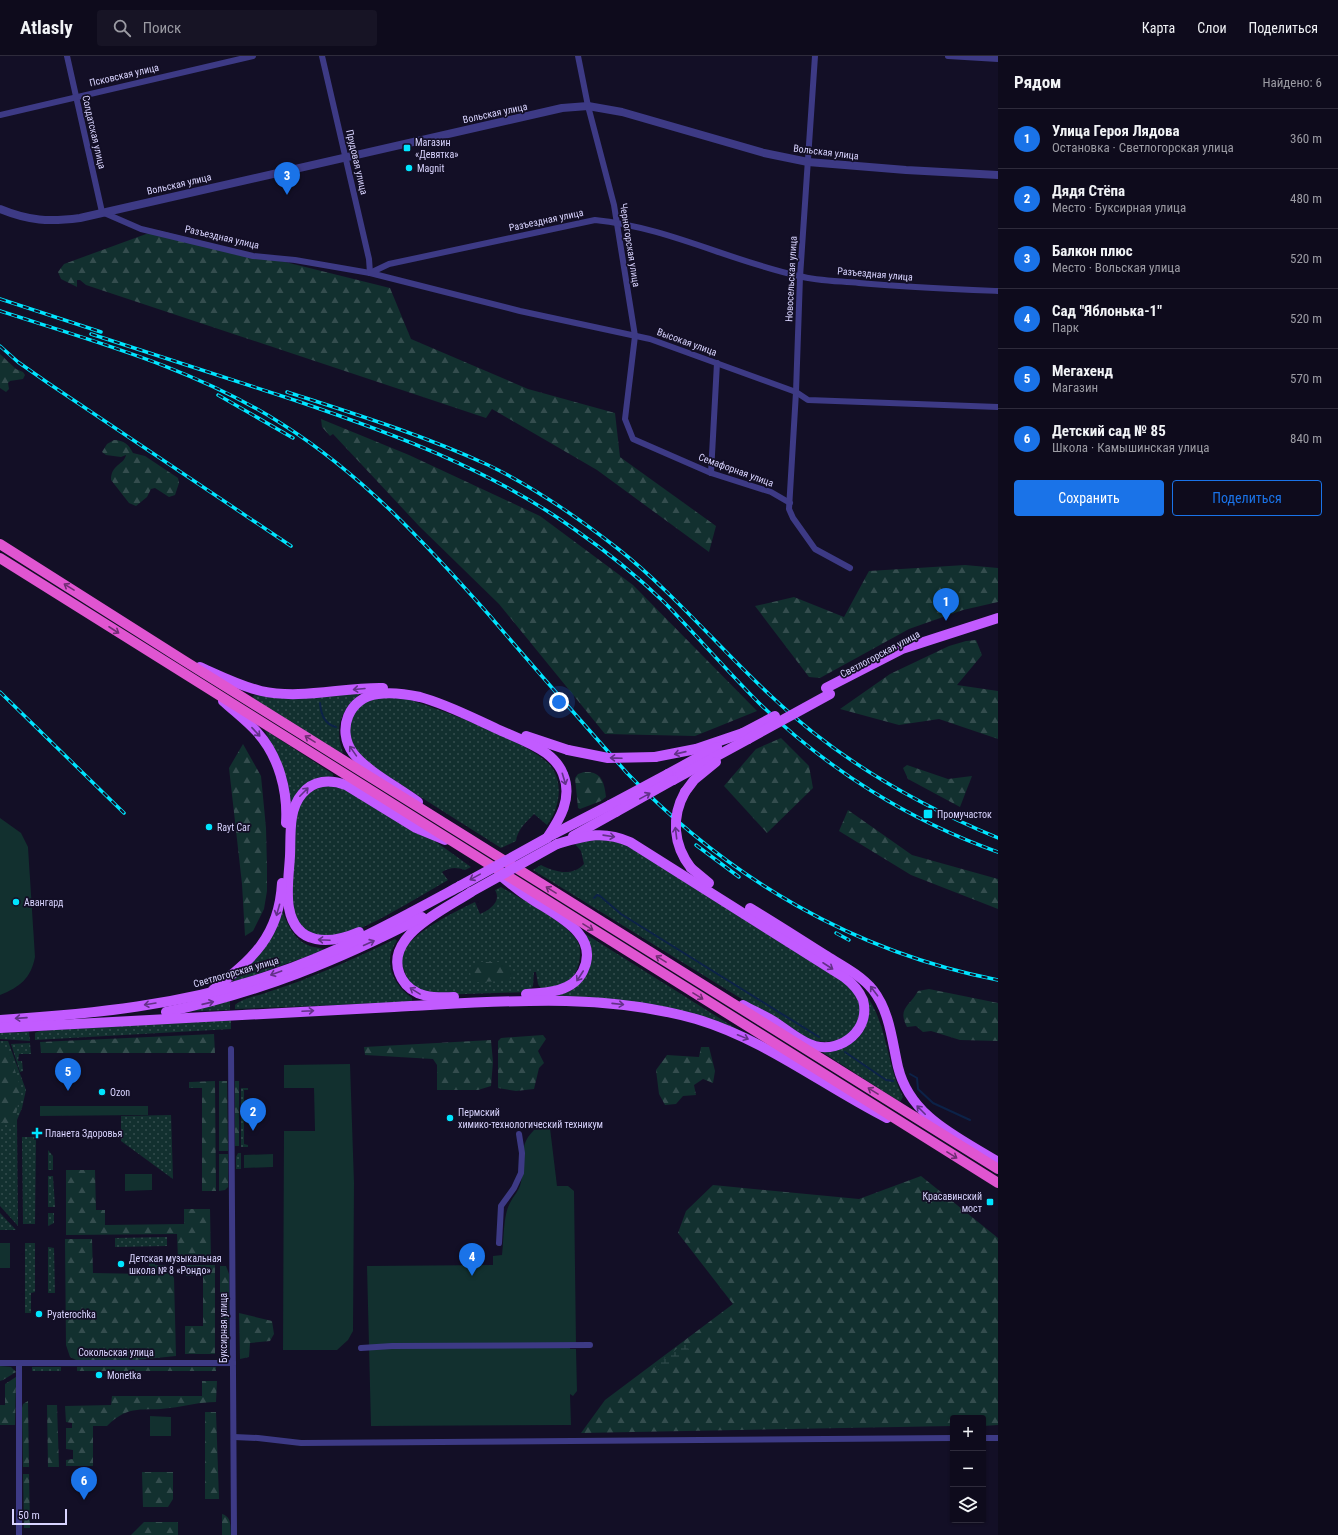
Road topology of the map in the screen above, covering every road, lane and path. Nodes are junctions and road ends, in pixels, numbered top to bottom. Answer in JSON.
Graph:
{"nodes":[{"id":1,"x":67,"y":56,"type":"edge"},
{"id":2,"x":254,"y":56,"type":"edge"},
{"id":3,"x":322,"y":56,"type":"edge"},
{"id":4,"x":578,"y":56,"type":"edge"},
{"id":5,"x":815,"y":56,"type":"edge"},
{"id":6,"x":948,"y":56,"type":"edge"},
{"id":7,"x":998,"y":59,"type":"edge"},
{"id":8,"x":76,"y":96,"type":"junction"},
{"id":9,"x":588,"y":106,"type":"junction"},
{"id":10,"x":0,"y":114,"type":"edge"},
{"id":11,"x":346,"y":156,"type":"junction"},
{"id":12,"x":808,"y":162,"type":"junction"},
{"id":13,"x":998,"y":175,"type":"edge"},
{"id":14,"x":0,"y":209,"type":"edge"},
{"id":15,"x":102,"y":212,"type":"junction"},
{"id":16,"x":615,"y":222,"type":"junction"},
{"id":17,"x":370,"y":273,"type":"junction"},
{"id":18,"x":800,"y":277,"type":"junction"},
{"id":19,"x":998,"y":291,"type":"edge"},
{"id":20,"x":635,"y":336,"type":"junction"},
{"id":21,"x":718,"y":363,"type":"junction"},
{"id":22,"x":796,"y":392,"type":"junction"},
{"id":23,"x":998,"y":407,"type":"edge"},
{"id":24,"x":633,"y":439,"type":"joint"},
{"id":25,"x":711,"y":473,"type":"junction"},
{"id":26,"x":790,"y":503,"type":"junction"},
{"id":27,"x":0,"y":544,"type":"edge"},
{"id":28,"x":0,"y":558,"type":"edge"},
{"id":29,"x":850,"y":568,"type":"dead end"},
{"id":30,"x":998,"y":618,"type":"edge"},
{"id":31,"x":183,"y":660,"type":"junction"},
{"id":32,"x":217,"y":696,"type":"junction"},
{"id":33,"x":746,"y":736,"type":"junction"},
{"id":34,"x":613,"y":808,"type":"junction"},
{"id":35,"x":438,"y":819,"type":"junction"},
{"id":36,"x":547,"y":838,"type":"junction"},
{"id":37,"x":557,"y":844,"type":"junction"},
{"id":38,"x":456,"y":845,"type":"junction"},
{"id":39,"x":484,"y":862,"type":"junction"},
{"id":40,"x":470,"y":892,"type":"junction"},
{"id":41,"x":426,"y":904,"type":"junction"},
{"id":42,"x":694,"y":980,"type":"junction"},
{"id":43,"x":209,"y":993,"type":"junction"},
{"id":44,"x":0,"y":1020,"type":"edge"},
{"id":45,"x":73,"y":1024,"type":"junction"},
{"id":46,"x":0,"y":1028,"type":"edge"},
{"id":47,"x":231,"y":1049,"type":"dead end"},
{"id":48,"x":519,"y":1134,"type":"dead end"},
{"id":49,"x":919,"y":1134,"type":"junction"},
{"id":50,"x":941,"y":1134,"type":"junction"},
{"id":51,"x":976,"y":1148,"type":"junction"},
{"id":52,"x":998,"y":1162,"type":"edge"},
{"id":53,"x":998,"y":1169,"type":"edge"},
{"id":54,"x":998,"y":1183,"type":"edge"},
{"id":55,"x":499,"y":1243,"type":"dead end"},
{"id":56,"x":590,"y":1345,"type":"dead end"},
{"id":57,"x":362,"y":1348,"type":"dead end"},
{"id":58,"x":0,"y":1363,"type":"edge"},
{"id":59,"x":19,"y":1363,"type":"junction"},
{"id":60,"x":233,"y":1363,"type":"junction"},
{"id":61,"x":234,"y":1437,"type":"junction"},
{"id":62,"x":950,"y":1438,"type":"edge"},
{"id":63,"x":986,"y":1438,"type":"edge"},
{"id":64,"x":998,"y":1438,"type":"edge"},
{"id":65,"x":19,"y":1535,"type":"edge"},
{"id":66,"x":234,"y":1535,"type":"edge"}],
"edges":[{"from":1,"to":8,"type":"street","name":"Солдатская улица"},
{"from":2,"to":8,"type":"street","name":"Псковская улица"},
{"from":3,"to":11,"type":"street","name":"Прудовая улица"},
{"from":4,"to":9,"type":"street","name":"Черногорская улица"},
{"from":5,"to":12,"type":"street","name":"Новосельская улица"},
{"from":6,"to":7,"type":"street"},
{"from":8,"to":10,"type":"street","name":"Псковская улица"},
{"from":8,"to":15,"type":"street","name":"Солдатская улица"},
{"from":9,"to":11,"type":"street","name":"Вольская улица"},
{"from":9,"to":12,"type":"street","name":"Вольская улица"},
{"from":9,"to":16,"type":"street","name":"Черногорская улица"},
{"from":11,"to":15,"type":"street","name":"Вольская улица"},
{"from":11,"to":17,"type":"street","name":"Прудовая улица"},
{"from":12,"to":13,"type":"street","name":"Вольская улица"},
{"from":12,"to":18,"type":"street","name":"Новосельская улица"},
{"from":14,"to":15,"type":"street","name":"Вольская улица"},
{"from":15,"to":17,"type":"street","name":"Разъездная улица"},
{"from":16,"to":17,"type":"street","name":"Разъездная улица"},
{"from":16,"to":18,"type":"street","name":"Разъездная улица"},
{"from":16,"to":20,"type":"street","name":"Черногорская улица"},
{"from":17,"to":20,"type":"street","name":"Высокая улица"},
{"from":18,"to":19,"type":"street","name":"Разъездная улица"},
{"from":18,"to":22,"type":"street","name":"Новосельская улица"},
{"from":20,"to":21,"type":"street","name":"Высокая улица"},
{"from":20,"to":24,"type":"street","name":"Черногорская улица"},
{"from":21,"to":22,"type":"street","name":"Высокая улица"},
{"from":21,"to":25,"type":"street"},
{"from":22,"to":23,"type":"street","name":"Высокая улица"},
{"from":22,"to":26,"type":"street","name":"Новосельская улица"},
{"from":24,"to":25,"type":"street","name":"Семафорная улица"},
{"from":25,"to":26,"type":"street","name":"Семафорная улица"},
{"from":26,"to":29,"type":"street"},
{"from":31,"to":27,"type":"highway","one_way":true},
{"from":28,"to":32,"type":"highway","one_way":true},
{"from":30,"to":33,"type":"main road","name":"Светлогорская улица","bridge":true},
{"from":33,"to":31,"type":"main road","one_way":true,"bridge":true},
{"from":35,"to":31,"type":"highway","one_way":true},
{"from":32,"to":38,"type":"highway"},
{"from":32,"to":43,"type":"main road","one_way":true},
{"from":33,"to":34,"type":"main road","bridge":true},
{"from":51,"to":33,"type":"main road","one_way":true,"bridge":true},
{"from":34,"to":36,"type":"main road"},
{"from":34,"to":37,"type":"main road"},
{"from":35,"to":36,"type":"main road","one_way":true},
{"from":42,"to":35,"type":"highway","one_way":true},
{"from":36,"to":41,"type":"main road","name":"Светлогорская улица","one_way":true,"bridge":true},
{"from":37,"to":40,"type":"main road","bridge":true},
{"from":37,"to":42,"type":"main road","one_way":true},
{"from":38,"to":39,"type":"highway"},
{"from":41,"to":38,"type":"main road","one_way":true},
{"from":39,"to":40,"type":"main road","one_way":true},
{"from":39,"to":49,"type":"highway","one_way":true},
{"from":45,"to":40,"type":"main road","name":"Светлогорская улица","one_way":true},
{"from":41,"to":43,"type":"main road","name":"Светлогорская улица","one_way":true},
{"from":50,"to":42,"type":"highway","one_way":true},
{"from":43,"to":44,"type":"main road","name":"Светлогорская улица","one_way":true},
{"from":45,"to":46,"type":"main road"},
{"from":45,"to":49,"type":"main road","one_way":true},
{"from":47,"to":60,"type":"street","name":"Буксирная улица"},
{"from":48,"to":55,"type":"street"},
{"from":49,"to":54,"type":"highway","one_way":true},
{"from":50,"to":51,"type":"main road"},
{"from":50,"to":53,"type":"highway"},
{"from":51,"to":52,"type":"main road"},
{"from":56,"to":57,"type":"street"},
{"from":58,"to":59,"type":"street","name":"Сокольская улица"},
{"from":59,"to":60,"type":"street","name":"Сокольская улица"},
{"from":59,"to":65,"type":"street"},
{"from":60,"to":61,"type":"street","name":"Буксирная улица"},
{"from":61,"to":62,"type":"street"},
{"from":61,"to":66,"type":"street","name":"Буксирная улица"},
{"from":63,"to":64,"type":"street"}]}
